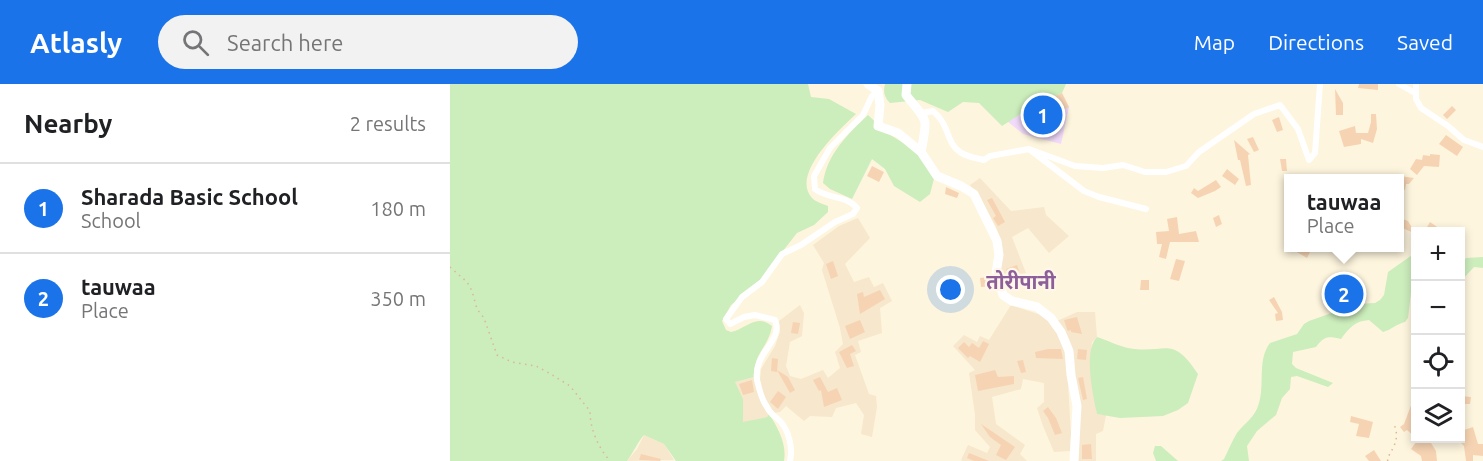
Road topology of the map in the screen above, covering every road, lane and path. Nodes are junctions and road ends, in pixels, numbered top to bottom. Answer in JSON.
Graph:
{"nodes":[{"id":1,"x":868,"y":84,"type":"edge"},
{"id":2,"x":907,"y":84,"type":"edge"},
{"id":3,"x":1320,"y":84,"type":"edge"},
{"id":4,"x":1400,"y":84,"type":"edge"},
{"id":5,"x":1416,"y":84,"type":"edge"},
{"id":6,"x":878,"y":91,"type":"junction"},
{"id":7,"x":1415,"y":93,"type":"junction"},
{"id":8,"x":922,"y":112,"type":"junction"},
{"id":9,"x":1483,"y":147,"type":"edge"},
{"id":10,"x":1029,"y":149,"type":"junction"},
{"id":11,"x":921,"y":152,"type":"junction"},
{"id":12,"x":1146,"y":209,"type":"dead end"},
{"id":13,"x":450,"y":267,"type":"edge"},
{"id":14,"x":1394,"y":424,"type":"dead end"},
{"id":15,"x":610,"y":461,"type":"edge"},
{"id":16,"x":790,"y":461,"type":"edge"},
{"id":17,"x":1074,"y":461,"type":"edge"},
{"id":18,"x":1388,"y":461,"type":"edge"}],
"edges":[{"from":1,"to":6,"type":"street"},
{"from":2,"to":8,"type":"street"},
{"from":3,"to":10,"type":"street"},
{"from":4,"to":7,"type":"street"},
{"from":5,"to":7,"type":"street"},
{"from":6,"to":11,"type":"street"},
{"from":6,"to":16,"type":"street"},
{"from":7,"to":9,"type":"street"},
{"from":8,"to":10,"type":"street"},
{"from":8,"to":11,"type":"street"},
{"from":10,"to":12,"type":"street"},
{"from":11,"to":17,"type":"street"},
{"from":13,"to":15,"type":"path"},
{"from":14,"to":18,"type":"path"}]}
